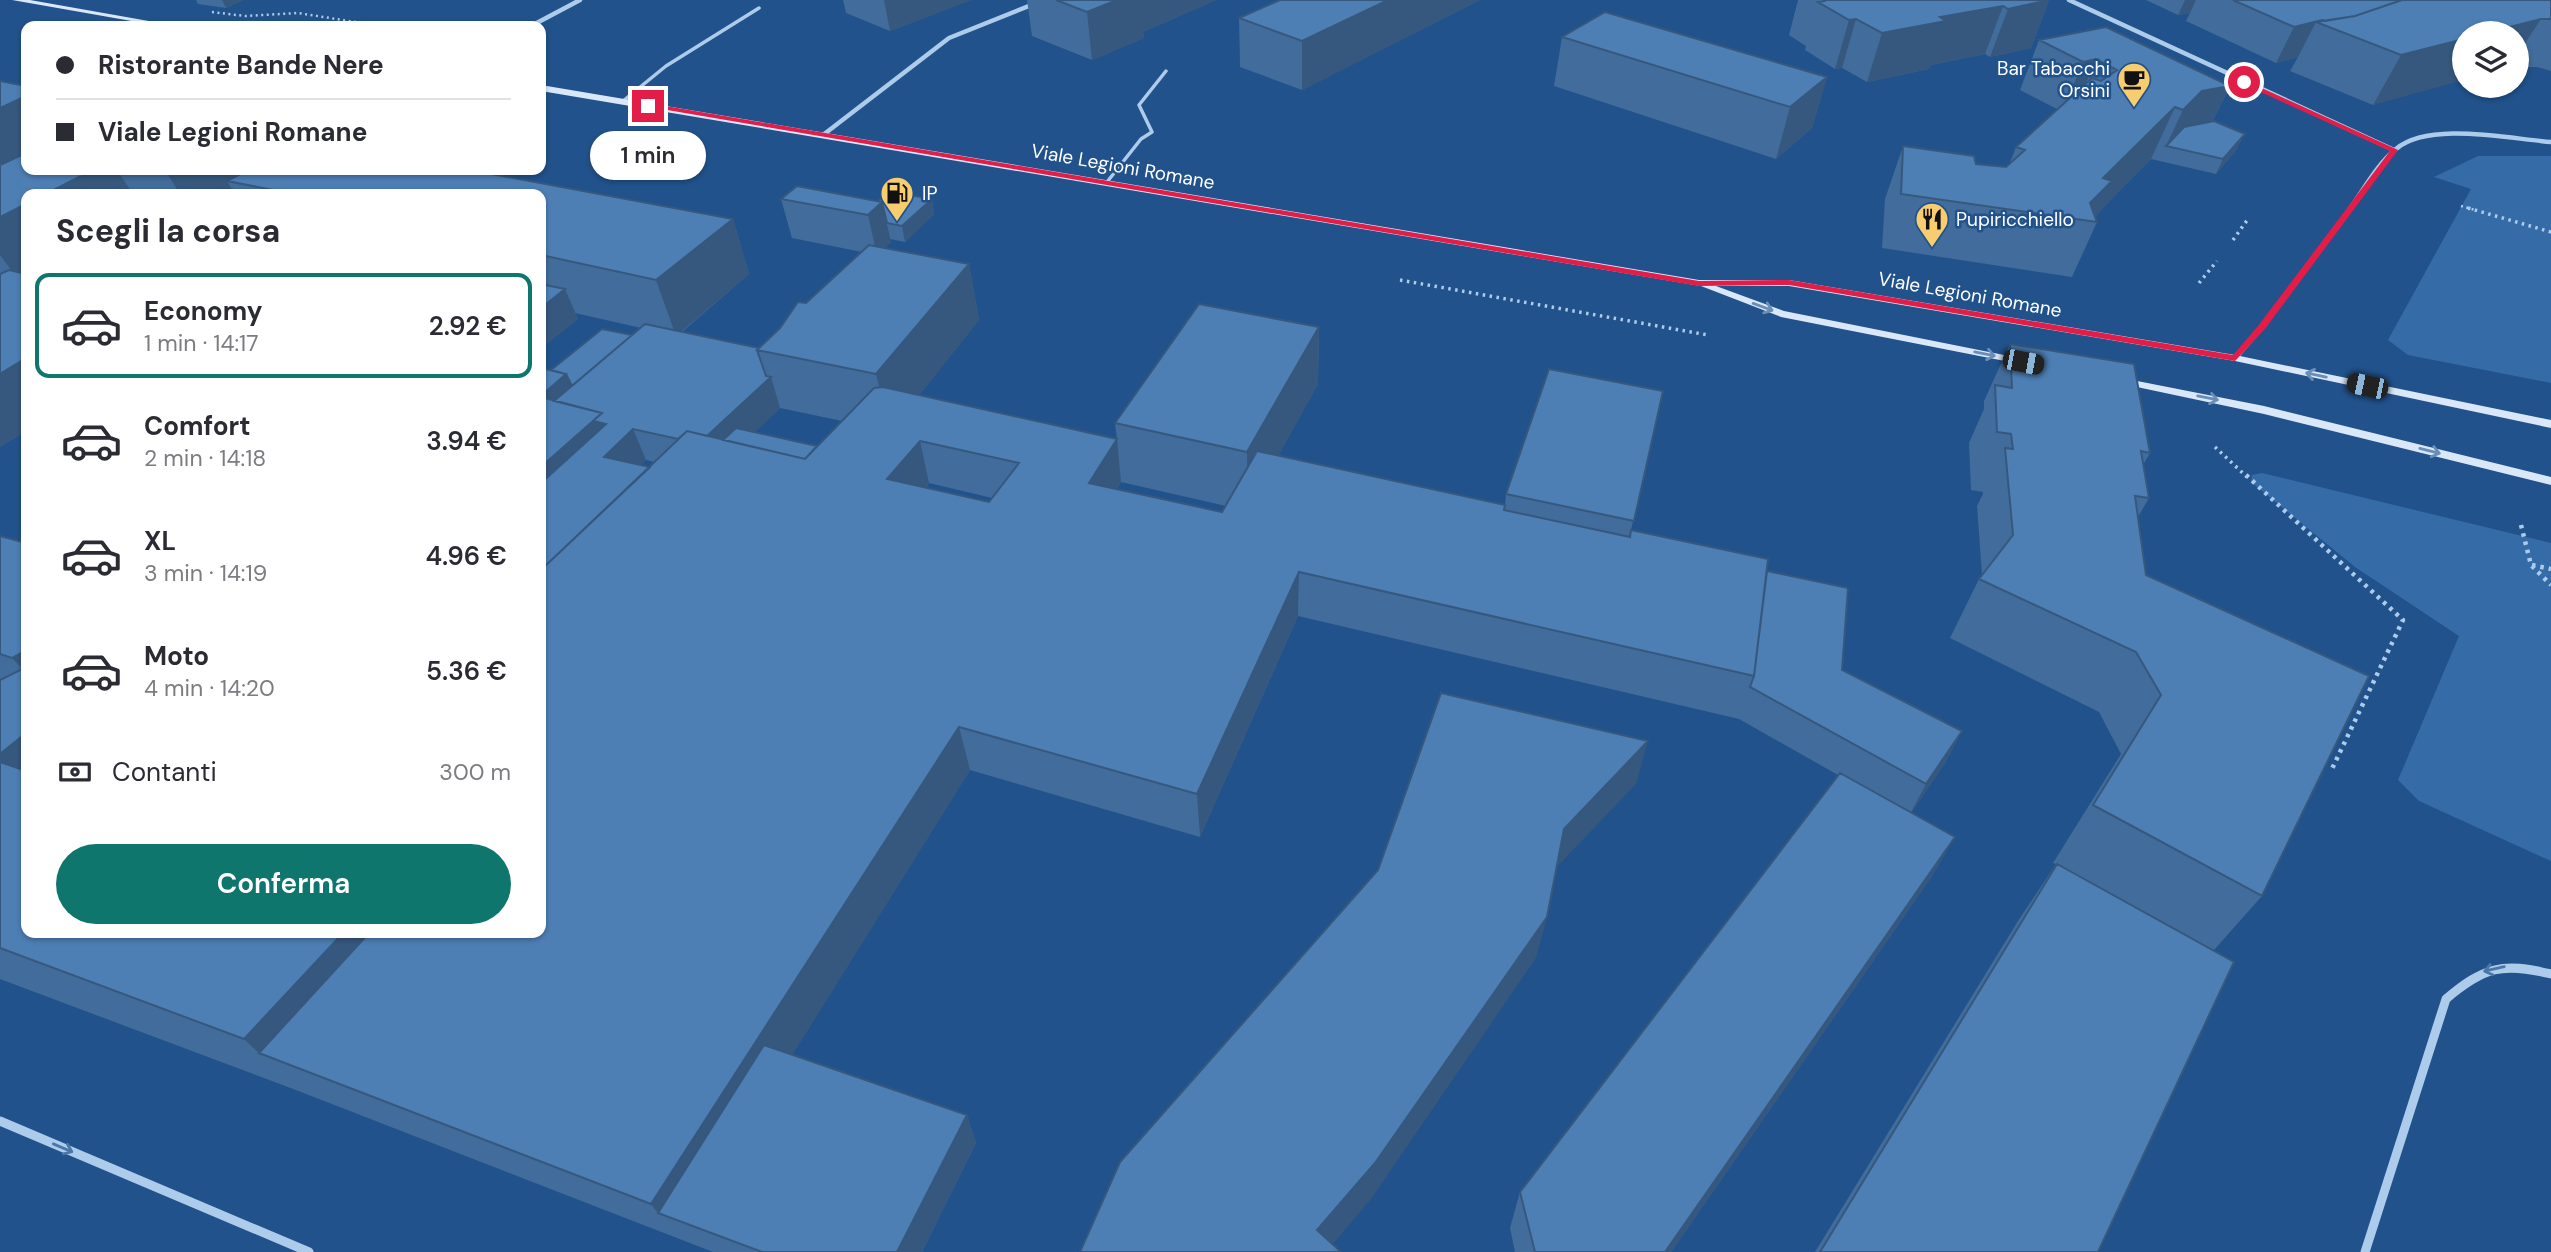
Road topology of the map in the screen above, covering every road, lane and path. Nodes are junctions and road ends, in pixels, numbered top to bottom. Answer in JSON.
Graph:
{"nodes":[{"id":1,"x":16,"y":0,"type":"edge"},
{"id":2,"x":580,"y":0,"type":"edge"},
{"id":3,"x":1044,"y":0,"type":"edge"},
{"id":4,"x":2069,"y":0,"type":"edge"},
{"id":5,"x":759,"y":8,"type":"dead end"},
{"id":6,"x":208,"y":12,"type":"dead end"},
{"id":7,"x":143,"y":21,"type":"edge"},
{"id":8,"x":349,"y":21,"type":"edge"},
{"id":9,"x":540,"y":21,"type":"edge"},
{"id":10,"x":1166,"y":71,"type":"dead end"},
{"id":11,"x":546,"y":89,"type":"edge"},
{"id":12,"x":622,"y":101,"type":"junction"},
{"id":13,"x":823,"y":135,"type":"junction"},
{"id":14,"x":2551,"y":142,"type":"edge"},
{"id":15,"x":2394,"y":150,"type":"junction"},
{"id":16,"x":1107,"y":182,"type":"junction"},
{"id":17,"x":2461,"y":206,"type":"dead end"},
{"id":18,"x":2248,"y":219,"type":"dead end"},
{"id":19,"x":2551,"y":232,"type":"edge"},
{"id":20,"x":2233,"y":240,"type":"dead end"},
{"id":21,"x":2217,"y":261,"type":"dead end"},
{"id":22,"x":1395,"y":279,"type":"dead end"},
{"id":23,"x":2199,"y":283,"type":"dead end"},
{"id":24,"x":1699,"y":284,"type":"junction"},
{"id":25,"x":1712,"y":336,"type":"dead end"},
{"id":26,"x":2235,"y":358,"type":"junction"},
{"id":27,"x":2036,"y":364,"type":"edge"},
{"id":28,"x":2103,"y":378,"type":"edge"},
{"id":29,"x":2551,"y":424,"type":"edge"},
{"id":30,"x":2210,"y":442,"type":"dead end"},
{"id":31,"x":2551,"y":482,"type":"edge"},
{"id":32,"x":2522,"y":525,"type":"dead end"},
{"id":33,"x":2531,"y":565,"type":"junction"},
{"id":34,"x":2551,"y":569,"type":"edge"},
{"id":35,"x":2551,"y":585,"type":"edge"},
{"id":36,"x":2331,"y":771,"type":"edge"},
{"id":37,"x":2551,"y":974,"type":"edge"},
{"id":38,"x":0,"y":1121,"type":"edge"},
{"id":39,"x":309,"y":1252,"type":"edge"},
{"id":40,"x":2365,"y":1252,"type":"edge"}],
"edges":[{"from":1,"to":7,"type":"main road"},
{"from":2,"to":9,"type":"street"},
{"from":3,"to":13,"type":"street"},
{"from":4,"to":15,"type":"street"},
{"from":5,"to":12,"type":"lane"},
{"from":6,"to":8,"type":"path"},
{"from":10,"to":16,"type":"lane"},
{"from":11,"to":12,"type":"main road","name":"Viale Legioni Romane"},
{"from":12,"to":13,"type":"main road","name":"Viale Legioni Romane"},
{"from":13,"to":16,"type":"main road","name":"Viale Legioni Romane"},
{"from":14,"to":15,"type":"street"},
{"from":15,"to":26,"type":"street"},
{"from":16,"to":24,"type":"main road","name":"Viale Legioni Romane"},
{"from":17,"to":19,"type":"path"},
{"from":18,"to":20,"type":"path"},
{"from":21,"to":23,"type":"path"},
{"from":22,"to":25,"type":"path"},
{"from":24,"to":26,"type":"main road","name":"Viale Legioni Romane"},
{"from":24,"to":27,"type":"main road","name":"Viale Legioni Romane","one_way":true},
{"from":29,"to":26,"type":"main road","name":"Viale Legioni Romane","one_way":true},
{"from":28,"to":31,"type":"main road","one_way":true},
{"from":30,"to":36,"type":"path"},
{"from":32,"to":33,"type":"path"},
{"from":33,"to":34,"type":"path"},
{"from":33,"to":35,"type":"path"},
{"from":37,"to":40,"type":"street","one_way":true},
{"from":38,"to":39,"type":"street","one_way":true}]}
